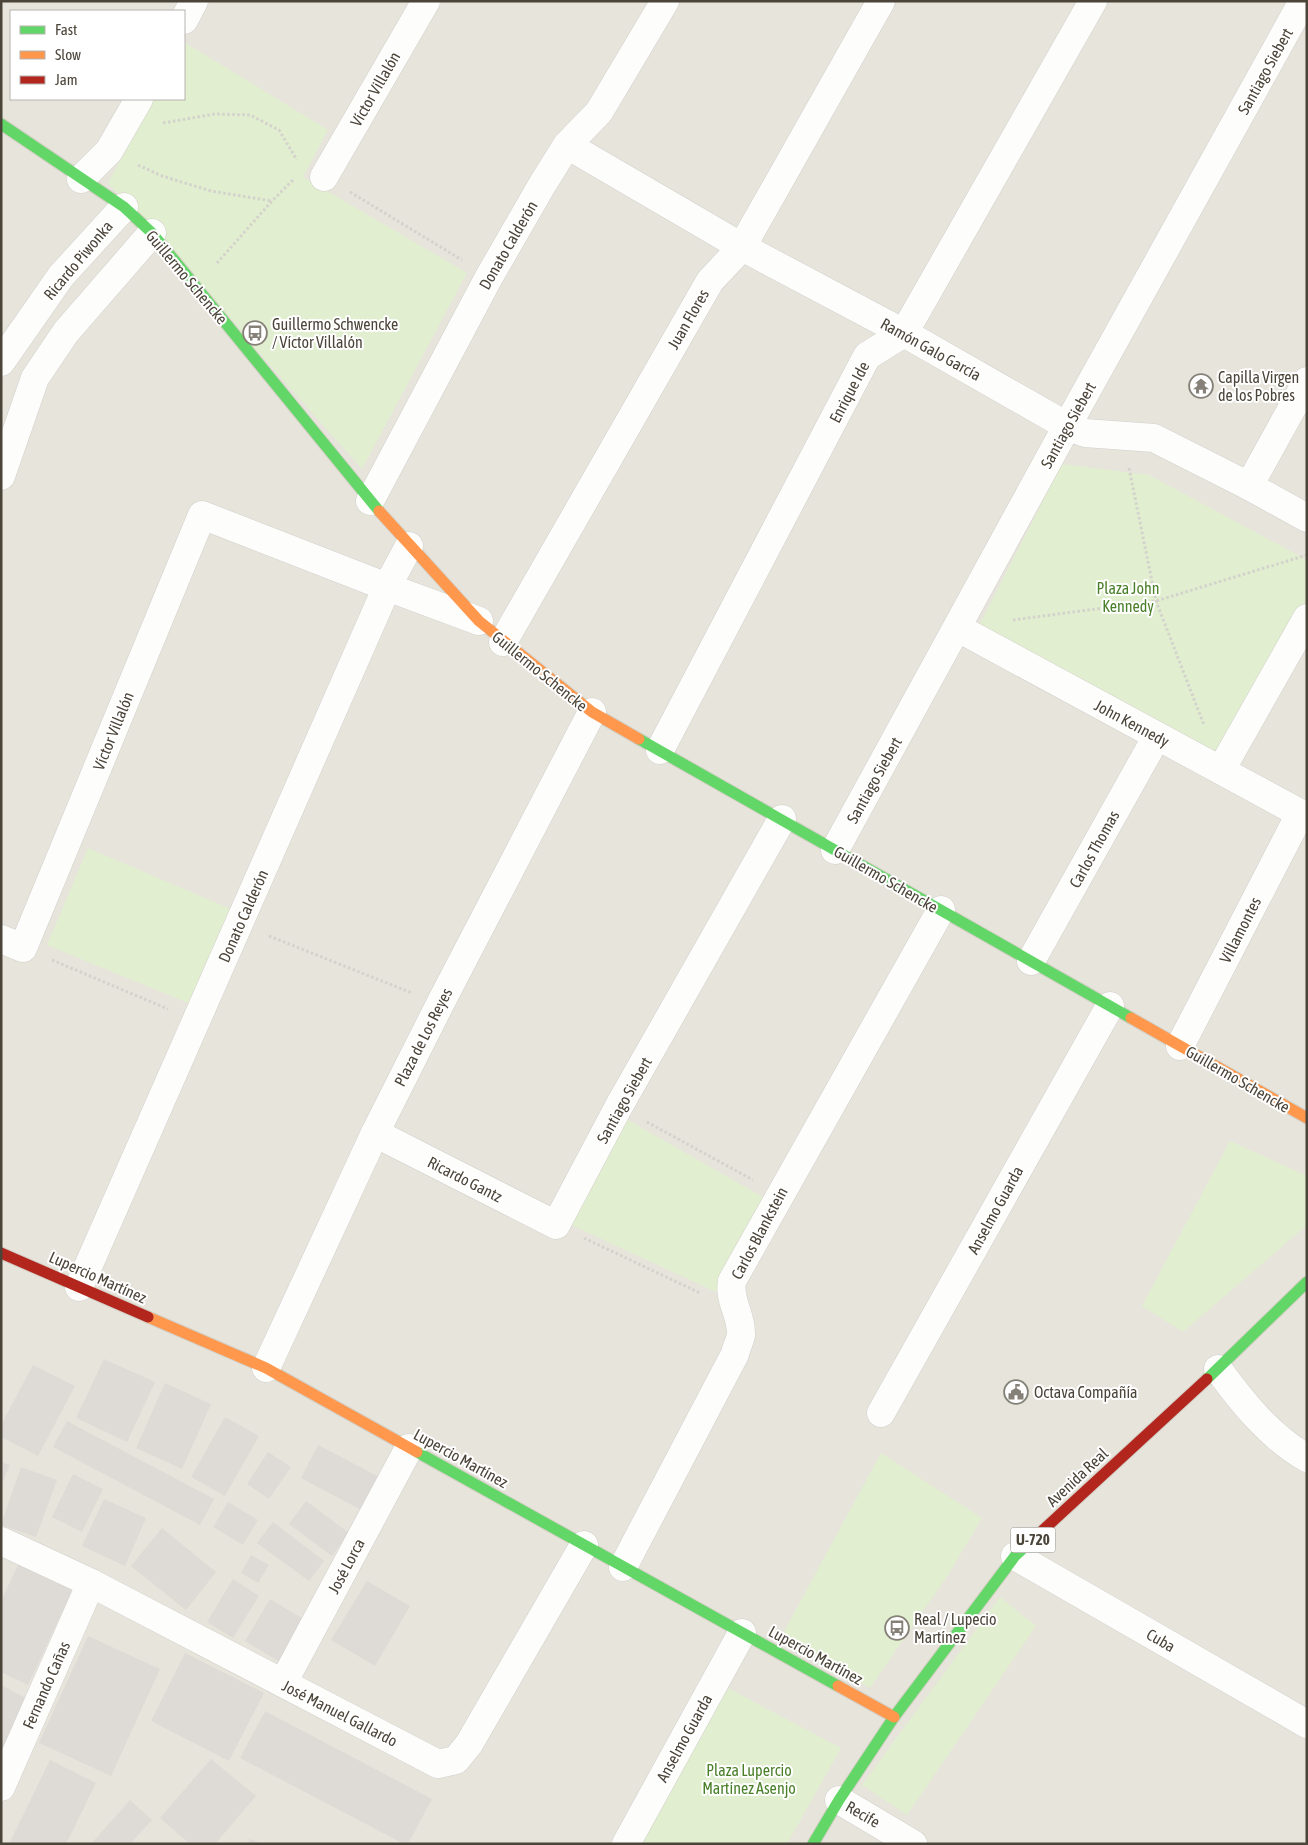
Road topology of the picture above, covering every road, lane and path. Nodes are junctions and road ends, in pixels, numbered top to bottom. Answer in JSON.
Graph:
{"nodes":[{"id":1,"x":194,"y":1,"type":"edge"},
{"id":2,"x":426,"y":1,"type":"edge"},
{"id":3,"x":665,"y":1,"type":"edge"},
{"id":4,"x":881,"y":1,"type":"edge"},
{"id":5,"x":1093,"y":1,"type":"edge"},
{"id":6,"x":1303,"y":1,"type":"edge"},
{"id":7,"x":185,"y":18,"type":"edge"},
{"id":8,"x":138,"y":100,"type":"edge"},
{"id":9,"x":1,"y":124,"type":"edge"},
{"id":10,"x":156,"y":126,"type":"dead end"},
{"id":11,"x":567,"y":145,"type":"junction"},
{"id":12,"x":109,"y":151,"type":"junction"},
{"id":13,"x":314,"y":173,"type":"junction"},
{"id":14,"x":81,"y":179,"type":"junction"},
{"id":15,"x":272,"y":201,"type":"junction"},
{"id":16,"x":124,"y":206,"type":"junction"},
{"id":17,"x":152,"y":233,"type":"junction"},
{"id":18,"x":742,"y":247,"type":"junction"},
{"id":19,"x":488,"y":277,"type":"junction"},
{"id":20,"x":196,"y":287,"type":"junction"},
{"id":21,"x":34,"y":315,"type":"junction"},
{"id":22,"x":66,"y":332,"type":"junction"},
{"id":23,"x":904,"y":333,"type":"junction"},
{"id":24,"x":1,"y":362,"type":"edge"},
{"id":25,"x":1307,"y":381,"type":"edge"},
{"id":26,"x":1067,"y":426,"type":"junction"},
{"id":27,"x":1122,"y":435,"type":"junction"},
{"id":28,"x":1,"y":476,"type":"edge"},
{"id":29,"x":1249,"y":486,"type":"junction"},
{"id":30,"x":370,"y":501,"type":"junction"},
{"id":31,"x":202,"y":515,"type":"joint"},
{"id":32,"x":1307,"y":518,"type":"edge"},
{"id":33,"x":409,"y":546,"type":"junction"},
{"id":34,"x":1307,"y":555,"type":"edge"},
{"id":35,"x":387,"y":587,"type":"junction"},
{"id":36,"x":1156,"y":600,"type":"junction"},
{"id":37,"x":1307,"y":618,"type":"edge"},
{"id":38,"x":479,"y":621,"type":"junction"},
{"id":39,"x":1008,"y":621,"type":"dead end"},
{"id":40,"x":958,"y":628,"type":"junction"},
{"id":41,"x":503,"y":642,"type":"junction"},
{"id":42,"x":592,"y":712,"type":"junction"},
{"id":43,"x":1204,"y":726,"type":"dead end"},
{"id":44,"x":1157,"y":736,"type":"junction"},
{"id":45,"x":660,"y":750,"type":"junction"},
{"id":46,"x":1221,"y":770,"type":"junction"},
{"id":47,"x":1303,"y":816,"type":"edge"},
{"id":48,"x":782,"y":819,"type":"junction"},
{"id":49,"x":835,"y":850,"type":"junction"},
{"id":50,"x":941,"y":910,"type":"junction"},
{"id":51,"x":239,"y":924,"type":"junction"},
{"id":52,"x":12,"y":944,"type":"edge"},
{"id":53,"x":1031,"y":961,"type":"junction"},
{"id":54,"x":440,"y":1004,"type":"junction"},
{"id":55,"x":1110,"y":1006,"type":"junction"},
{"id":56,"x":196,"y":1021,"type":"junction"},
{"id":57,"x":1180,"y":1046,"type":"junction"},
{"id":58,"x":619,"y":1106,"type":"junction"},
{"id":59,"x":1307,"y":1118,"type":"edge"},
{"id":60,"x":375,"y":1133,"type":"junction"},
{"id":61,"x":780,"y":1194,"type":"junction"},
{"id":62,"x":556,"y":1224,"type":"junction"},
{"id":63,"x":4,"y":1260,"type":"edge"},
{"id":64,"x":1307,"y":1282,"type":"edge"},
{"id":65,"x":79,"y":1287,"type":"junction"},
{"id":66,"x":737,"y":1311,"type":"junction"},
{"id":67,"x":266,"y":1368,"type":"junction"},
{"id":68,"x":1218,"y":1369,"type":"junction"},
{"id":69,"x":881,"y":1414,"type":"dead end"},
{"id":70,"x":409,"y":1448,"type":"junction"},
{"id":71,"x":1307,"y":1458,"type":"edge"},
{"id":72,"x":1,"y":1541,"type":"edge"},
{"id":73,"x":584,"y":1545,"type":"junction"},
{"id":74,"x":1015,"y":1556,"type":"junction"},
{"id":75,"x":623,"y":1567,"type":"junction"},
{"id":76,"x":91,"y":1583,"type":"junction"},
{"id":77,"x":742,"y":1633,"type":"junction"},
{"id":78,"x":283,"y":1684,"type":"junction"},
{"id":79,"x":894,"y":1717,"type":"junction"},
{"id":80,"x":1307,"y":1724,"type":"edge"},
{"id":81,"x":1,"y":1787,"type":"edge"},
{"id":82,"x":839,"y":1800,"type":"junction"},
{"id":83,"x":626,"y":1844,"type":"edge"},
{"id":84,"x":813,"y":1844,"type":"edge"},
{"id":85,"x":913,"y":1844,"type":"edge"}],
"edges":[{"from":1,"to":7,"type":"street"},
{"from":2,"to":13,"type":"street","name":"Víctor Villalón"},
{"from":3,"to":11,"type":"street","name":"Donato Calderón"},
{"from":4,"to":18,"type":"street","name":"Juan Flores"},
{"from":5,"to":23,"type":"street","name":"Enrique Ide"},
{"from":6,"to":26,"type":"street","name":"Santiago Siebert"},
{"from":8,"to":12,"type":"street"},
{"from":9,"to":14,"type":"street","name":"Guillermo Schencke"},
{"from":10,"to":13,"type":"path"},
{"from":11,"to":18,"type":"street","name":"Ramón Galo García"},
{"from":11,"to":19,"type":"street","name":"Donato Calderón"},
{"from":12,"to":14,"type":"street"},
{"from":12,"to":15,"type":"path"},
{"from":13,"to":15,"type":"path"},
{"from":13,"to":19,"type":"path"},
{"from":14,"to":16,"type":"street","name":"Guillermo Schencke"},
{"from":15,"to":20,"type":"path"},
{"from":16,"to":17,"type":"street","name":"Guillermo Schencke"},
{"from":16,"to":21,"type":"street","name":"Ricardo Piwonka"},
{"from":17,"to":20,"type":"street","name":"Guillermo Schencke"},
{"from":17,"to":22,"type":"street"},
{"from":18,"to":23,"type":"street","name":"Ramón Galo García"},
{"from":18,"to":41,"type":"street","name":"Juan Flores"},
{"from":19,"to":30,"type":"street","name":"Donato Calderón"},
{"from":20,"to":30,"type":"street","name":"Guillermo Schencke"},
{"from":21,"to":22,"type":"street","name":"Ricardo Piwonka"},
{"from":21,"to":24,"type":"street","name":"Ricardo Piwonka"},
{"from":22,"to":28,"type":"street"},
{"from":23,"to":26,"type":"street","name":"Ramón Galo García"},
{"from":23,"to":45,"type":"street","name":"Enrique Ide"},
{"from":25,"to":29,"type":"street"},
{"from":26,"to":27,"type":"street","name":"Ramón Galo García"},
{"from":26,"to":40,"type":"street","name":"Santiago Siebert"},
{"from":27,"to":29,"type":"street","name":"Ramón Galo García"},
{"from":27,"to":36,"type":"path"},
{"from":29,"to":32,"type":"street","name":"Ramón Galo García"},
{"from":30,"to":33,"type":"street","name":"Guillermo Schencke"},
{"from":31,"to":35,"type":"street","name":"Guillermo Schencke"},
{"from":31,"to":52,"type":"street","name":"Víctor Villalón"},
{"from":33,"to":35,"type":"street","name":"Donato Calderón"},
{"from":33,"to":38,"type":"street","name":"Guillermo Schencke"},
{"from":34,"to":36,"type":"path"},
{"from":35,"to":38,"type":"street","name":"Guillermo Schencke"},
{"from":35,"to":51,"type":"street","name":"Donato Calderón"},
{"from":36,"to":39,"type":"path"},
{"from":36,"to":43,"type":"path"},
{"from":37,"to":46,"type":"street"},
{"from":38,"to":41,"type":"street","name":"Guillermo Schencke"},
{"from":40,"to":44,"type":"street","name":"John Kennedy"},
{"from":40,"to":49,"type":"street","name":"Santiago Siebert"},
{"from":41,"to":42,"type":"street","name":"Guillermo Schencke"},
{"from":42,"to":45,"type":"street","name":"Guillermo Schencke"},
{"from":42,"to":54,"type":"street","name":"Plaza de Los Reyes"},
{"from":44,"to":46,"type":"street","name":"John Kennedy"},
{"from":44,"to":53,"type":"street","name":"Carlos Thomas"},
{"from":45,"to":48,"type":"street","name":"Guillermo Schencke"},
{"from":46,"to":47,"type":"street","name":"John Kennedy"},
{"from":47,"to":57,"type":"street","name":"Villamontes"},
{"from":48,"to":49,"type":"street","name":"Guillermo Schencke"},
{"from":48,"to":58,"type":"street","name":"Santiago Siebert"},
{"from":49,"to":50,"type":"street","name":"Guillermo Schencke"},
{"from":50,"to":53,"type":"street","name":"Guillermo Schencke"},
{"from":50,"to":61,"type":"street","name":"Carlos Blankstein"},
{"from":51,"to":54,"type":"path"},
{"from":51,"to":56,"type":"street","name":"Donato Calderón"},
{"from":52,"to":56,"type":"path"},
{"from":53,"to":55,"type":"street","name":"Guillermo Schencke"},
{"from":54,"to":60,"type":"street","name":"Plaza de Los Reyes"},
{"from":55,"to":57,"type":"street","name":"Guillermo Schencke"},
{"from":55,"to":69,"type":"street","name":"Anselmo Guarda"},
{"from":56,"to":65,"type":"street","name":"Donato Calderón"},
{"from":57,"to":59,"type":"street","name":"Guillermo Schencke"},
{"from":58,"to":61,"type":"path"},
{"from":58,"to":62,"type":"street","name":"Santiago Siebert"},
{"from":60,"to":62,"type":"street","name":"Ricardo Gantz"},
{"from":60,"to":67,"type":"street","name":"Plaza de Los Reyes"},
{"from":61,"to":66,"type":"street","name":"Carlos Blankstein"},
{"from":62,"to":66,"type":"path"},
{"from":63,"to":65,"type":"street","name":"Lupercio Martínez"},
{"from":64,"to":68,"type":"street","name":"Avenida Real","number":"U-720"},
{"from":65,"to":67,"type":"street","name":"Lupercio Martínez"},
{"from":66,"to":75,"type":"street","name":"Carlos Blankstein"},
{"from":67,"to":70,"type":"street","name":"Lupercio Martínez"},
{"from":68,"to":71,"type":"street"},
{"from":68,"to":74,"type":"street","name":"Avenida Real","number":"U-720"},
{"from":70,"to":73,"type":"street","name":"Lupercio Martínez"},
{"from":70,"to":78,"type":"street","name":"José Lorca"},
{"from":72,"to":76,"type":"street","name":"José Manuel Gallardo"},
{"from":73,"to":75,"type":"street","name":"Lupercio Martínez"},
{"from":73,"to":78,"type":"street","name":"José Manuel Gallardo"},
{"from":74,"to":79,"type":"street","name":"Avenida Real","number":"U-720"},
{"from":74,"to":80,"type":"street","name":"Cuba"},
{"from":75,"to":77,"type":"street","name":"Lupercio Martínez"},
{"from":76,"to":78,"type":"street","name":"José Manuel Gallardo"},
{"from":76,"to":81,"type":"street","name":"Fernando Cañas"},
{"from":77,"to":79,"type":"street","name":"Lupercio Martínez"},
{"from":77,"to":83,"type":"street","name":"Anselmo Guarda"},
{"from":79,"to":82,"type":"street","name":"Avenida Real","number":"U-720"},
{"from":82,"to":84,"type":"street","name":"Avenida Real","number":"U-720"},
{"from":82,"to":85,"type":"street","name":"Recife"}]}
